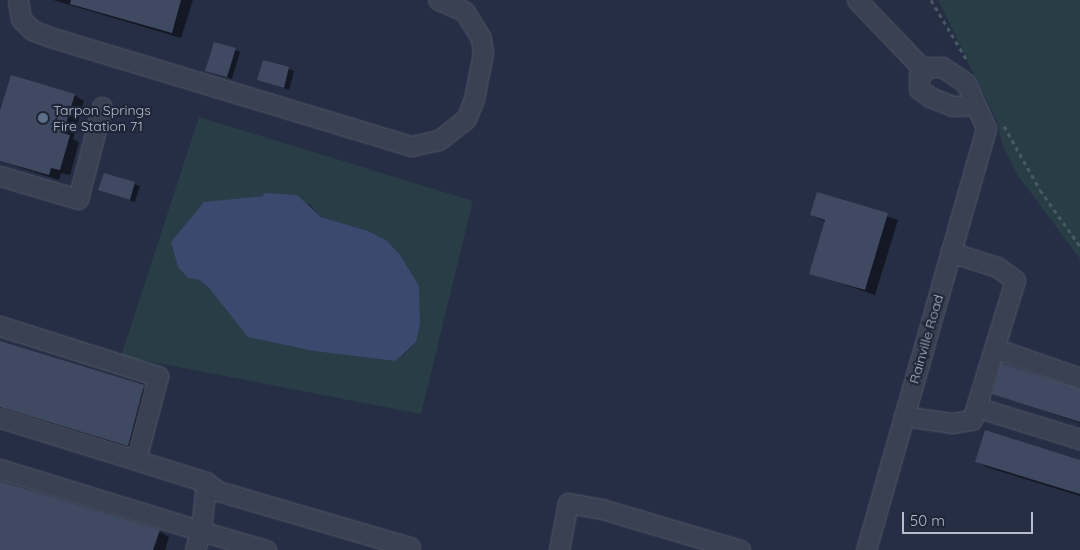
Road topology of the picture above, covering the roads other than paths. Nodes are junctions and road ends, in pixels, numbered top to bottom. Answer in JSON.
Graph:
{"nodes":[{"id":1,"x":18,"y":0,"type":"edge"},
{"id":2,"x":438,"y":0,"type":"edge"},
{"id":3,"x":857,"y":0,"type":"edge"},
{"id":4,"x":924,"y":70,"type":"junction"},
{"id":5,"x":975,"y":105,"type":"junction"},
{"id":6,"x":102,"y":107,"type":"dead end"},
{"id":7,"x":0,"y":176,"type":"edge"},
{"id":8,"x":950,"y":252,"type":"junction"},
{"id":9,"x":0,"y":326,"type":"edge"},
{"id":10,"x":994,"y":348,"type":"junction"},
{"id":11,"x":1080,"y":378,"type":"edge"},
{"id":12,"x":976,"y":407,"type":"junction"},
{"id":13,"x":904,"y":416,"type":"junction"},
{"id":14,"x":0,"y":418,"type":"edge"},
{"id":15,"x":1080,"y":440,"type":"edge"},
{"id":16,"x":136,"y":460,"type":"junction"},
{"id":17,"x":0,"y":470,"type":"edge"},
{"id":18,"x":206,"y":482,"type":"junction"},
{"id":19,"x":201,"y":531,"type":"junction"},
{"id":20,"x":410,"y":547,"type":"dead end"},
{"id":21,"x":195,"y":550,"type":"edge"},
{"id":22,"x":266,"y":550,"type":"edge"},
{"id":23,"x":558,"y":550,"type":"edge"},
{"id":24,"x":740,"y":550,"type":"edge"},
{"id":25,"x":866,"y":550,"type":"edge"}],
"edges":[{"from":1,"to":2,"type":"street"},
{"from":3,"to":4,"type":"street"},
{"from":4,"to":5,"type":"street"},
{"from":4,"to":5,"type":"street"},
{"from":5,"to":8,"type":"street","name":"Rainville Road"},
{"from":6,"to":7,"type":"street"},
{"from":8,"to":10,"type":"street"},
{"from":8,"to":13,"type":"street","name":"Rainville Road"},
{"from":9,"to":16,"type":"street"},
{"from":10,"to":11,"type":"street"},
{"from":10,"to":12,"type":"street"},
{"from":12,"to":13,"type":"street"},
{"from":12,"to":15,"type":"street"},
{"from":13,"to":25,"type":"street","name":"Rainville Road"},
{"from":14,"to":16,"type":"street"},
{"from":16,"to":18,"type":"street"},
{"from":17,"to":19,"type":"street"},
{"from":18,"to":19,"type":"street"},
{"from":18,"to":20,"type":"street"},
{"from":19,"to":21,"type":"street"},
{"from":19,"to":22,"type":"street"},
{"from":23,"to":24,"type":"street"}]}
